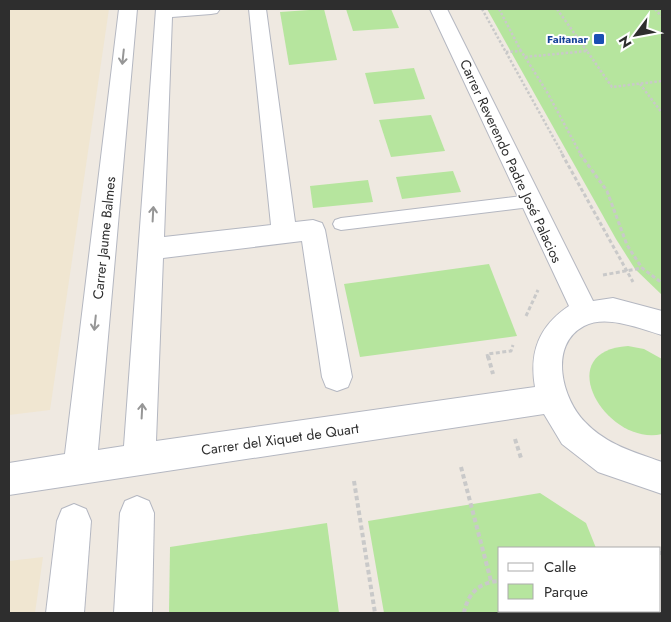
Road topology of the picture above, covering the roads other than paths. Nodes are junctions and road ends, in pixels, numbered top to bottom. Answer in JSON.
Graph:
{"nodes":[{"id":1,"x":128,"y":9,"type":"edge"},
{"id":2,"x":211,"y":9,"type":"edge"},
{"id":3,"x":258,"y":9,"type":"edge"},
{"id":4,"x":439,"y":9,"type":"edge"},
{"id":5,"x":164,"y":11,"type":"edge"},
{"id":6,"x":530,"y":202,"type":"junction"},
{"id":7,"x":341,"y":224,"type":"dead end"},
{"id":8,"x":284,"y":233,"type":"junction"},
{"id":9,"x":151,"y":249,"type":"junction"},
{"id":10,"x":585,"y":312,"type":"junction"},
{"id":11,"x":662,"y":323,"type":"edge"},
{"id":12,"x":337,"y":377,"type":"dead end"},
{"id":13,"x":551,"y":399,"type":"junction"},
{"id":14,"x":139,"y":460,"type":"junction"},
{"id":15,"x":80,"y":468,"type":"junction"},
{"id":16,"x":662,"y":478,"type":"edge"},
{"id":17,"x":9,"y":479,"type":"edge"},
{"id":18,"x":137,"y":512,"type":"dead end"},
{"id":19,"x":74,"y":522,"type":"dead end"},
{"id":20,"x":65,"y":613,"type":"edge"},
{"id":21,"x":133,"y":613,"type":"edge"}],
"edges":[{"from":1,"to":15,"type":"street","name":"Carrer Jaume Balmes","one_way":true},
{"from":2,"to":5,"type":"street"},
{"from":3,"to":8,"type":"street"},
{"from":4,"to":6,"type":"street","name":"Carrer Reverendo Padre José Palacios"},
{"from":9,"to":5,"type":"street","one_way":true},
{"from":6,"to":7,"type":"lane"},
{"from":6,"to":10,"type":"street","name":"Carrer Reverendo Padre José Palacios"},
{"from":8,"to":9,"type":"street"},
{"from":8,"to":12,"type":"street"},
{"from":14,"to":9,"type":"street","one_way":true},
{"from":10,"to":11,"type":"street"},
{"from":10,"to":13,"type":"street"},
{"from":13,"to":14,"type":"street","name":"Carrer del Xiquet de Quart"},
{"from":13,"to":16,"type":"street"},
{"from":14,"to":15,"type":"street","name":"Carrer del Xiquet de Quart"},
{"from":15,"to":17,"type":"street","name":"Carrer del Xiquet de Quart"},
{"from":18,"to":21,"type":"street"},
{"from":19,"to":20,"type":"street"}]}
